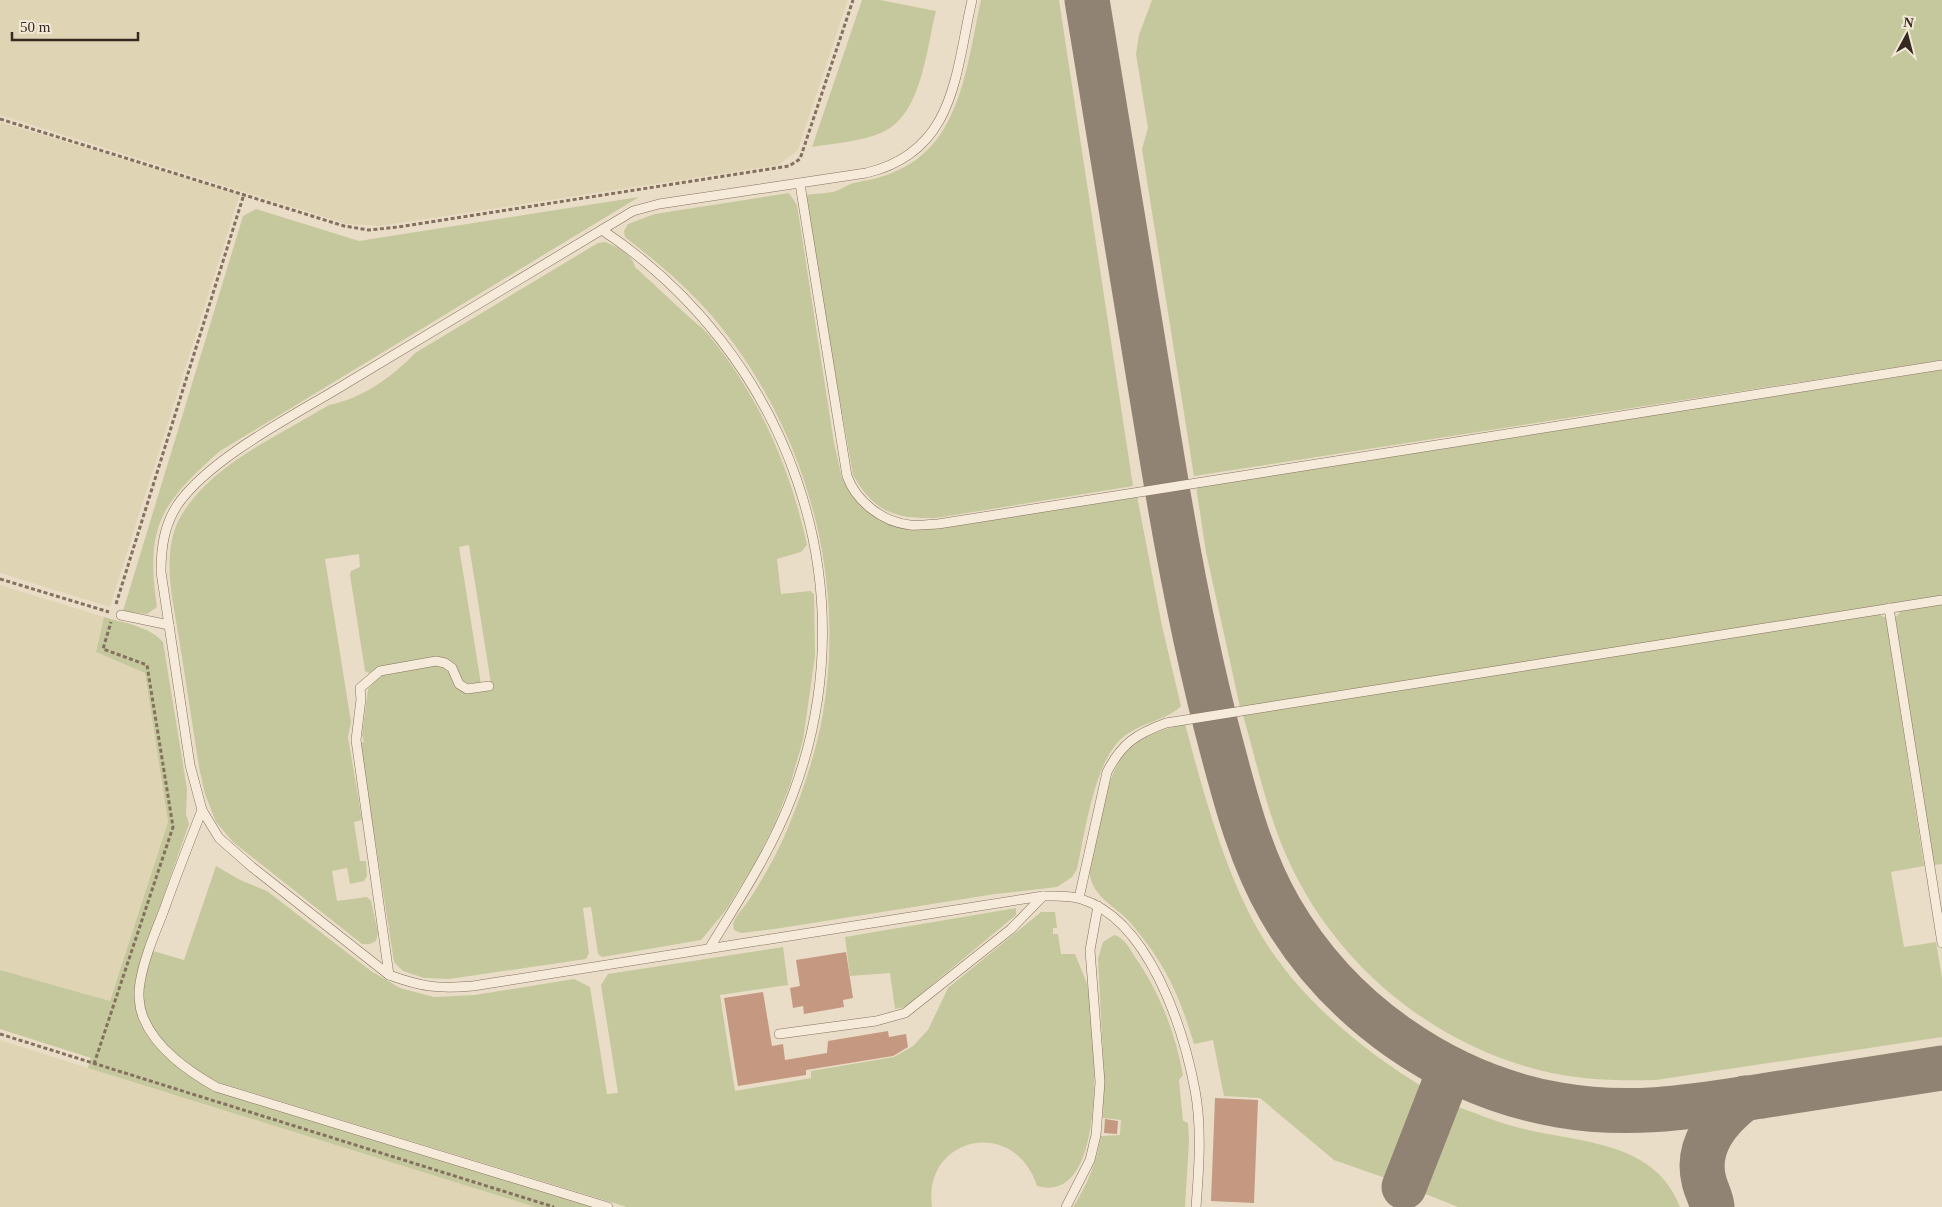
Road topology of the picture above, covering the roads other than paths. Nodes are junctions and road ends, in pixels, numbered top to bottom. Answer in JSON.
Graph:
{"nodes":[{"id":1,"x":972,"y":0,"type":"edge"},
{"id":2,"x":800,"y":184,"type":"junction"},
{"id":3,"x":602,"y":230,"type":"junction"},
{"id":4,"x":1942,"y":365,"type":"edge"},
{"id":5,"x":1942,"y":600,"type":"edge"},
{"id":6,"x":1889,"y":608,"type":"junction"},
{"id":7,"x":120,"y":615,"type":"road end"},
{"id":8,"x":169,"y":625,"type":"junction"},
{"id":9,"x":489,"y":686,"type":"dead end"},
{"id":10,"x":202,"y":810,"type":"junction"},
{"id":11,"x":1043,"y":896,"type":"junction"},
{"id":12,"x":1079,"y":898,"type":"junction"},
{"id":13,"x":1098,"y":906,"type":"junction"},
{"id":14,"x":1942,"y":943,"type":"edge"},
{"id":15,"x":709,"y":949,"type":"junction"},
{"id":16,"x":389,"y":975,"type":"junction"},
{"id":17,"x":779,"y":1034,"type":"dead end"},
{"id":18,"x":608,"y":1207,"type":"edge"},
{"id":19,"x":1066,"y":1207,"type":"edge"},
{"id":20,"x":1196,"y":1207,"type":"edge"}],
"edges":[{"from":1,"to":2,"type":"lane"},
{"from":2,"to":3,"type":"lane"},
{"from":2,"to":4,"type":"lane"},
{"from":3,"to":8,"type":"lane"},
{"from":3,"to":15,"type":"lane"},
{"from":5,"to":6,"type":"lane"},
{"from":6,"to":12,"type":"lane"},
{"from":6,"to":14,"type":"lane"},
{"from":7,"to":8,"type":"lane"},
{"from":8,"to":10,"type":"lane"},
{"from":9,"to":16,"type":"lane"},
{"from":10,"to":16,"type":"lane"},
{"from":10,"to":18,"type":"lane"},
{"from":11,"to":12,"type":"lane"},
{"from":11,"to":15,"type":"lane"},
{"from":11,"to":17,"type":"lane"},
{"from":12,"to":13,"type":"lane"},
{"from":13,"to":19,"type":"lane"},
{"from":13,"to":20,"type":"lane"},
{"from":15,"to":16,"type":"lane"}]}
